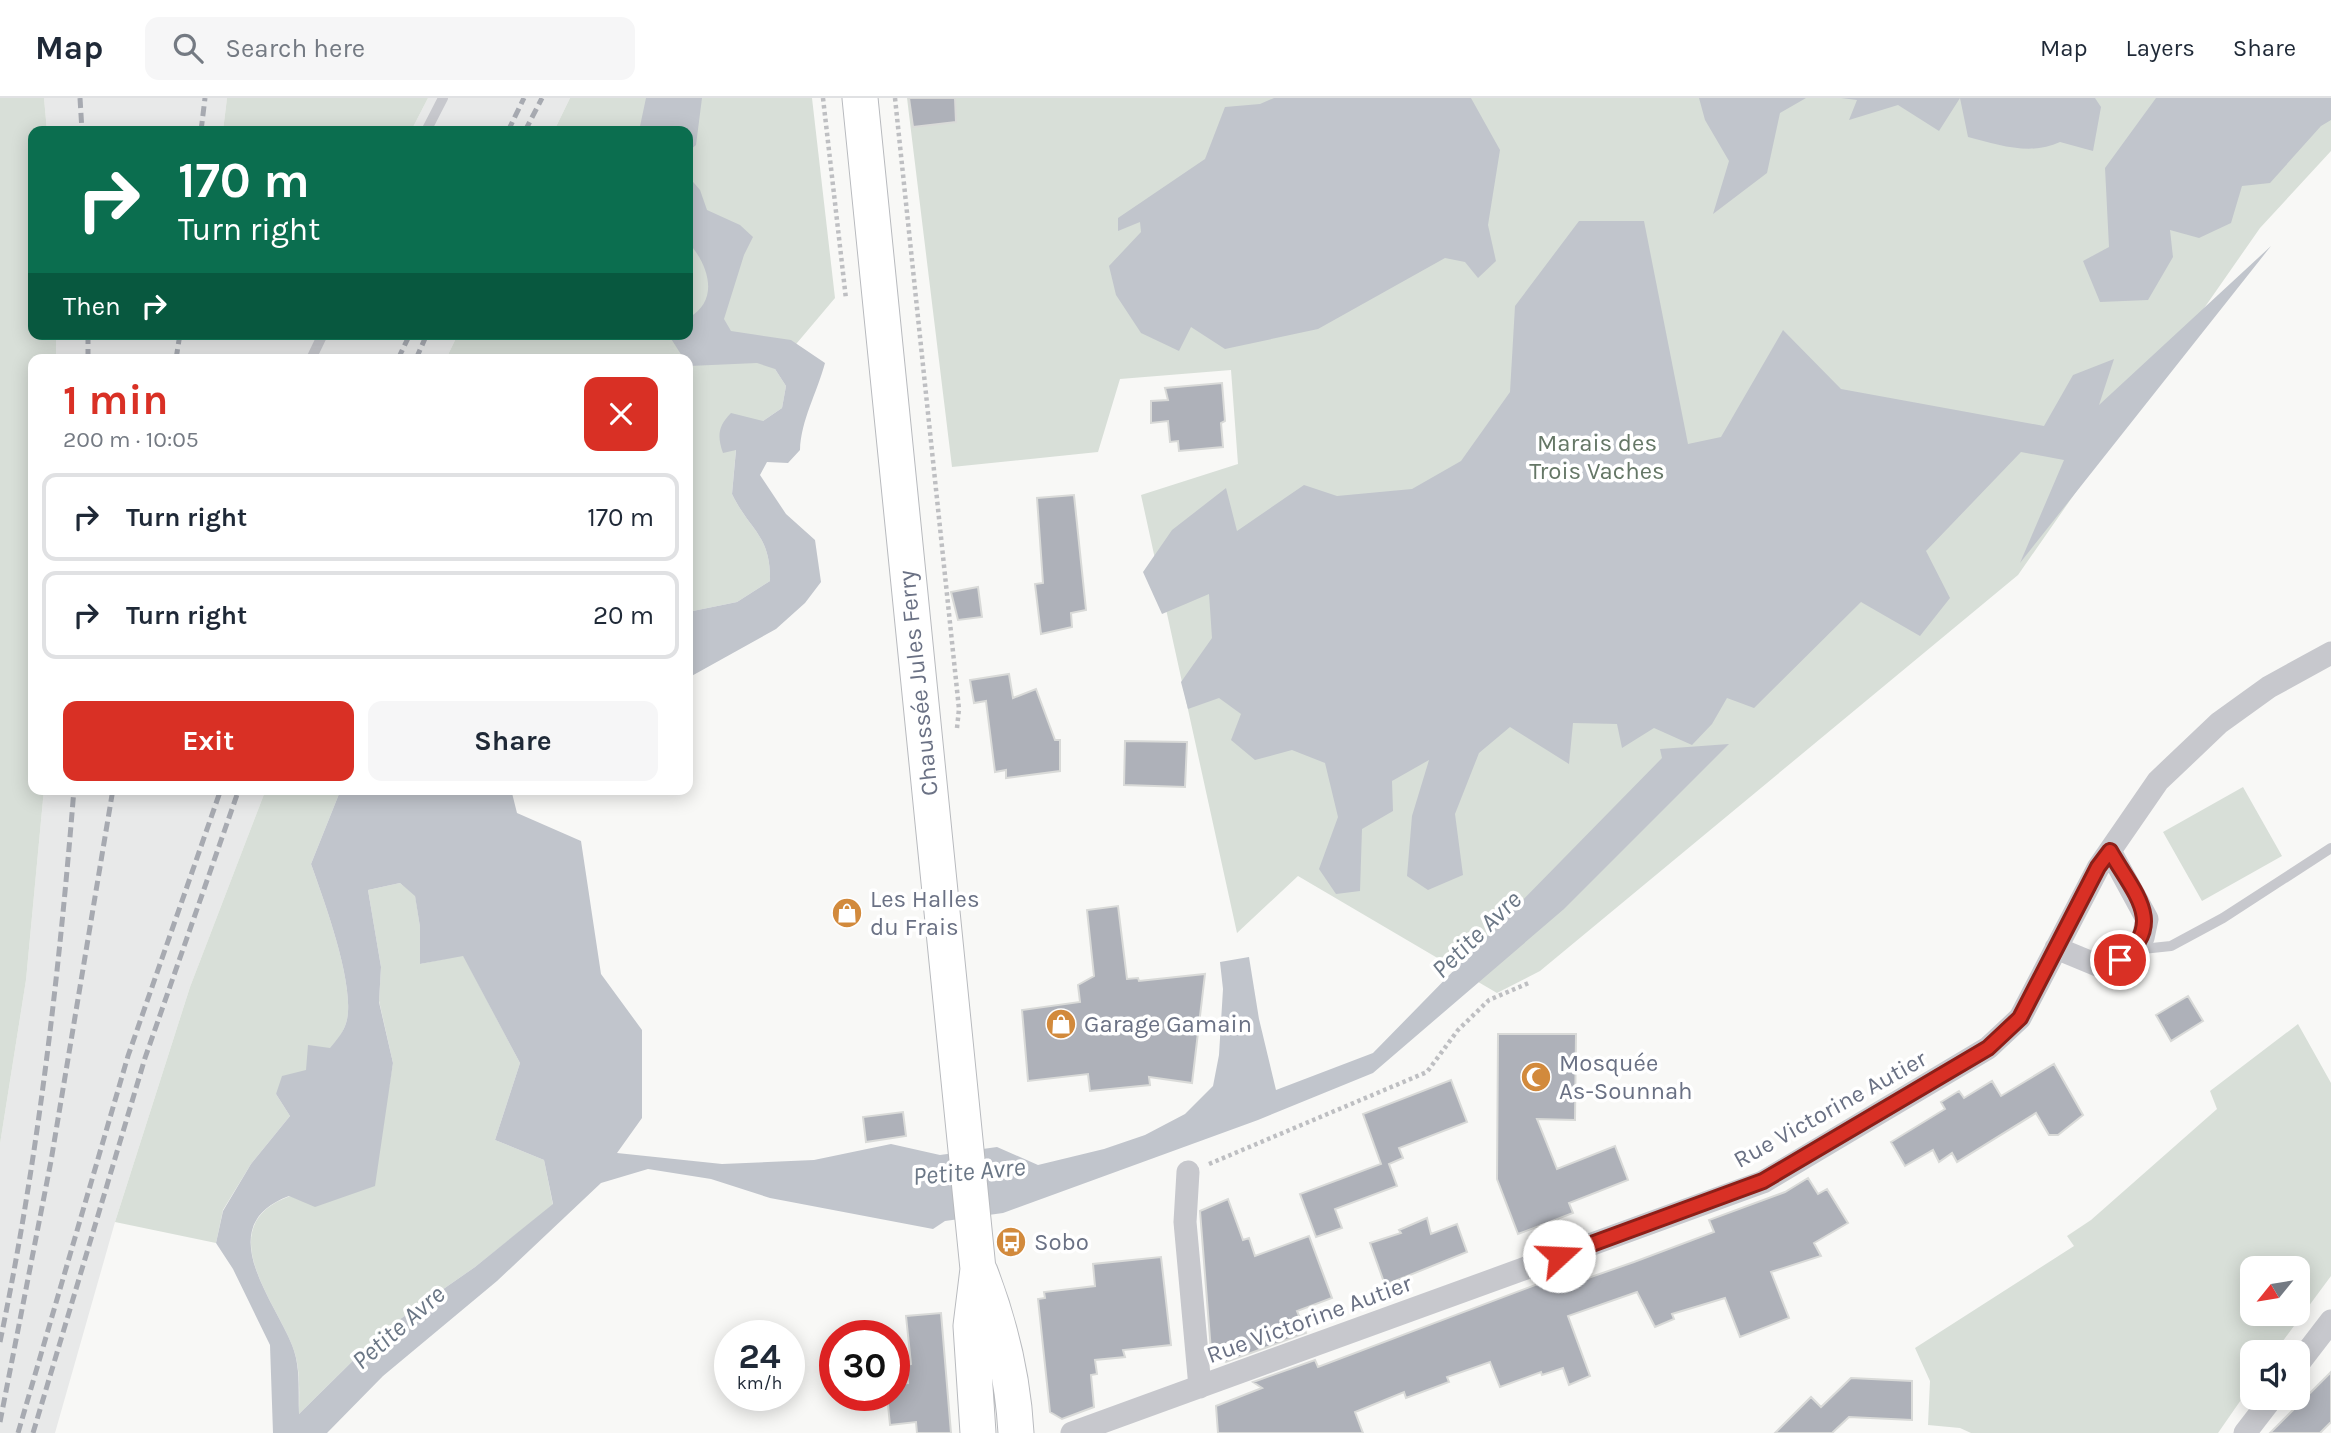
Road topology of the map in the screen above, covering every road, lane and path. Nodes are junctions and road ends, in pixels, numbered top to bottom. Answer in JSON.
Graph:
{"nodes":[{"id":1,"x":443,"y":98,"type":"edge"},
{"id":2,"x":860,"y":98,"type":"edge"},
{"id":3,"x":429,"y":126,"type":"edge"},
{"id":4,"x":2331,"y":653,"type":"edge"},
{"id":5,"x":2331,"y":848,"type":"edge"},
{"id":6,"x":2110,"y":851,"type":"junction"},
{"id":7,"x":2056,"y":948,"type":"junction"},
{"id":8,"x":2133,"y":950,"type":"junction"},
{"id":9,"x":1531,"y":982,"type":"dead end"},
{"id":10,"x":1188,"y":1172,"type":"joint"},
{"id":11,"x":978,"y":1269,"type":"junction"},
{"id":12,"x":2331,"y":1321,"type":"edge"},
{"id":13,"x":2310,"y":1348,"type":"edge"},
{"id":14,"x":1200,"y":1387,"type":"junction"},
{"id":15,"x":2263,"y":1410,"type":"edge"},
{"id":16,"x":978,"y":1433,"type":"edge"},
{"id":17,"x":1016,"y":1433,"type":"edge"},
{"id":18,"x":1072,"y":1433,"type":"edge"},
{"id":19,"x":2245,"y":1433,"type":"edge"}],
"edges":[{"from":1,"to":3,"type":"lane"},
{"from":2,"to":11,"type":"main road","name":"Chaussée Jules Ferry"},
{"from":4,"to":6,"type":"street","name":"Rue Victorine Autier"},
{"from":5,"to":8,"type":"lane"},
{"from":6,"to":7,"type":"street","name":"Rue Victorine Autier"},
{"from":6,"to":8,"type":"street"},
{"from":7,"to":8,"type":"street"},
{"from":7,"to":14,"type":"street","name":"Rue Victorine Autier"},
{"from":9,"to":10,"type":"path"},
{"from":10,"to":14,"type":"street"},
{"from":11,"to":16,"type":"main road","name":"Chaussée Jules Ferry"},
{"from":11,"to":17,"type":"main road","name":"Chaussée Jules Ferry"},
{"from":12,"to":13,"type":"street"},
{"from":14,"to":18,"type":"street","name":"Rue Victorine Autier"},
{"from":15,"to":19,"type":"street"}]}
